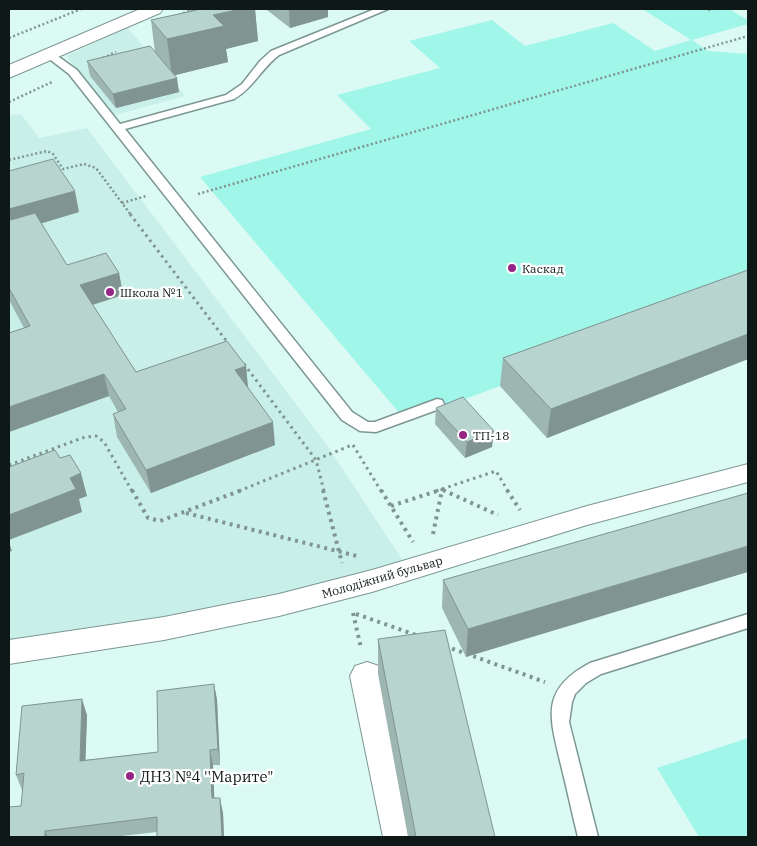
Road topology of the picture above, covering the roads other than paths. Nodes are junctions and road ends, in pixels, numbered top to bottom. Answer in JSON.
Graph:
{"nodes":[{"id":1,"x":154,"y":9,"type":"edge"},
{"id":2,"x":383,"y":9,"type":"edge"},
{"id":3,"x":48,"y":54,"type":"junction"},
{"id":4,"x":9,"y":72,"type":"edge"},
{"id":5,"x":117,"y":128,"type":"junction"},
{"id":6,"x":438,"y":404,"type":"dead end"},
{"id":7,"x":748,"y":473,"type":"edge"},
{"id":8,"x":748,"y":621,"type":"edge"},
{"id":9,"x":9,"y":652,"type":"edge"},
{"id":10,"x":367,"y":676,"type":"road end"},
{"id":11,"x":402,"y":837,"type":"edge"},
{"id":12,"x":588,"y":837,"type":"edge"}],
"edges":[{"from":1,"to":3,"type":"street"},
{"from":2,"to":5,"type":"lane"},
{"from":3,"to":4,"type":"street"},
{"from":3,"to":5,"type":"lane"},
{"from":5,"to":6,"type":"lane"},
{"from":7,"to":9,"type":"street","name":"Молодіжний бульвар"},
{"from":8,"to":12,"type":"lane"},
{"from":10,"to":11,"type":"street"}]}
